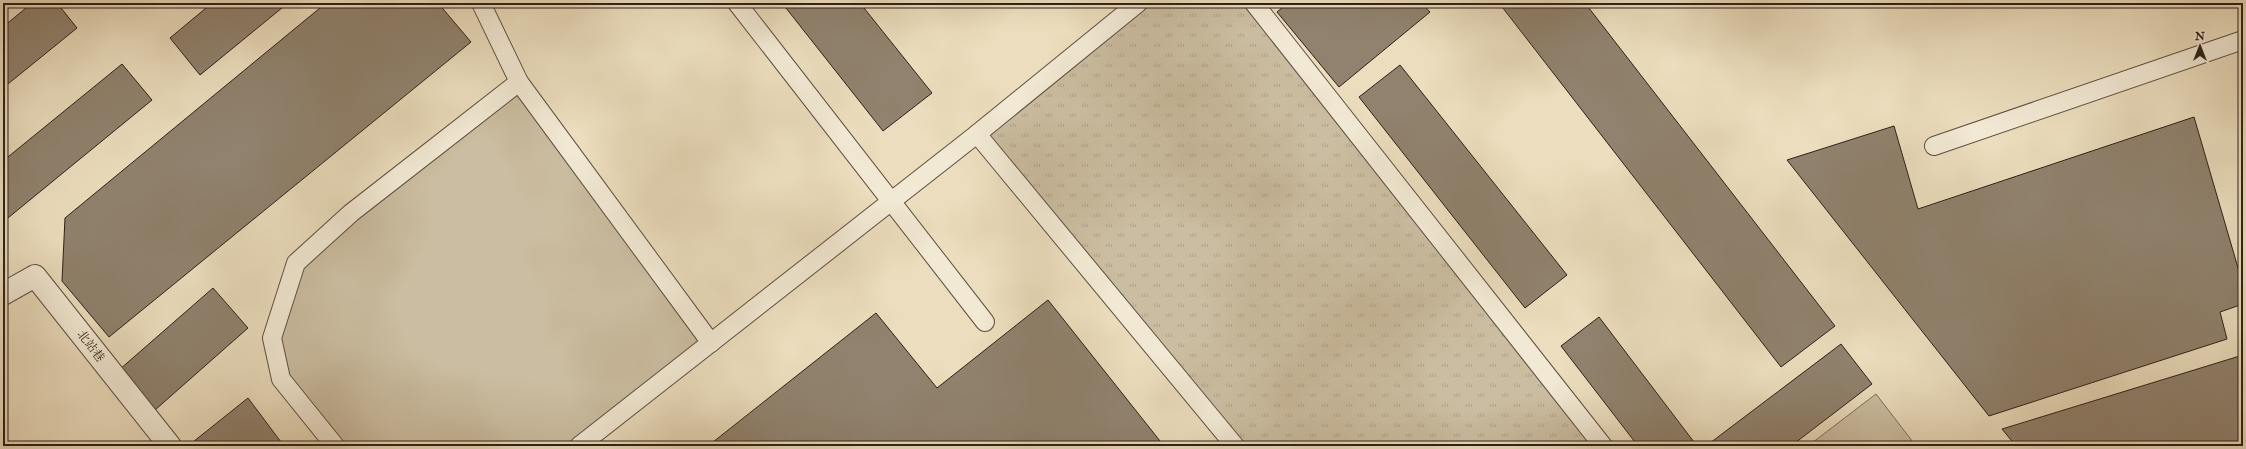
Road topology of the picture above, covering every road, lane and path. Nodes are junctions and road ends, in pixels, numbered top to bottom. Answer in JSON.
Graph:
{"nodes":[{"id":1,"x":481,"y":3,"type":"edge"},
{"id":2,"x":737,"y":3,"type":"edge"},
{"id":3,"x":1138,"y":3,"type":"edge"},
{"id":4,"x":1254,"y":3,"type":"edge"},
{"id":5,"x":2243,"y":40,"type":"edge"},
{"id":6,"x":519,"y":82,"type":"junction"},
{"id":7,"x":977,"y":134,"type":"junction"},
{"id":8,"x":1934,"y":146,"type":"dead end"},
{"id":9,"x":892,"y":201,"type":"junction"},
{"id":10,"x":3,"y":294,"type":"edge"},
{"id":11,"x":986,"y":322,"type":"dead end"},
{"id":12,"x":711,"y":343,"type":"junction"},
{"id":13,"x":170,"y":446,"type":"edge"},
{"id":14,"x":335,"y":446,"type":"edge"},
{"id":15,"x":579,"y":446,"type":"edge"},
{"id":16,"x":1236,"y":446,"type":"edge"},
{"id":17,"x":1604,"y":446,"type":"edge"}],
"edges":[{"from":1,"to":6,"type":"lane"},
{"from":2,"to":9,"type":"lane"},
{"from":3,"to":7,"type":"lane"},
{"from":4,"to":17,"type":"lane"},
{"from":5,"to":8,"type":"lane"},
{"from":6,"to":12,"type":"lane"},
{"from":6,"to":14,"type":"lane"},
{"from":7,"to":9,"type":"lane"},
{"from":7,"to":16,"type":"lane"},
{"from":9,"to":11,"type":"lane"},
{"from":9,"to":12,"type":"lane"},
{"from":10,"to":13,"type":"street","name":"北站巷"},
{"from":12,"to":15,"type":"lane"}]}
